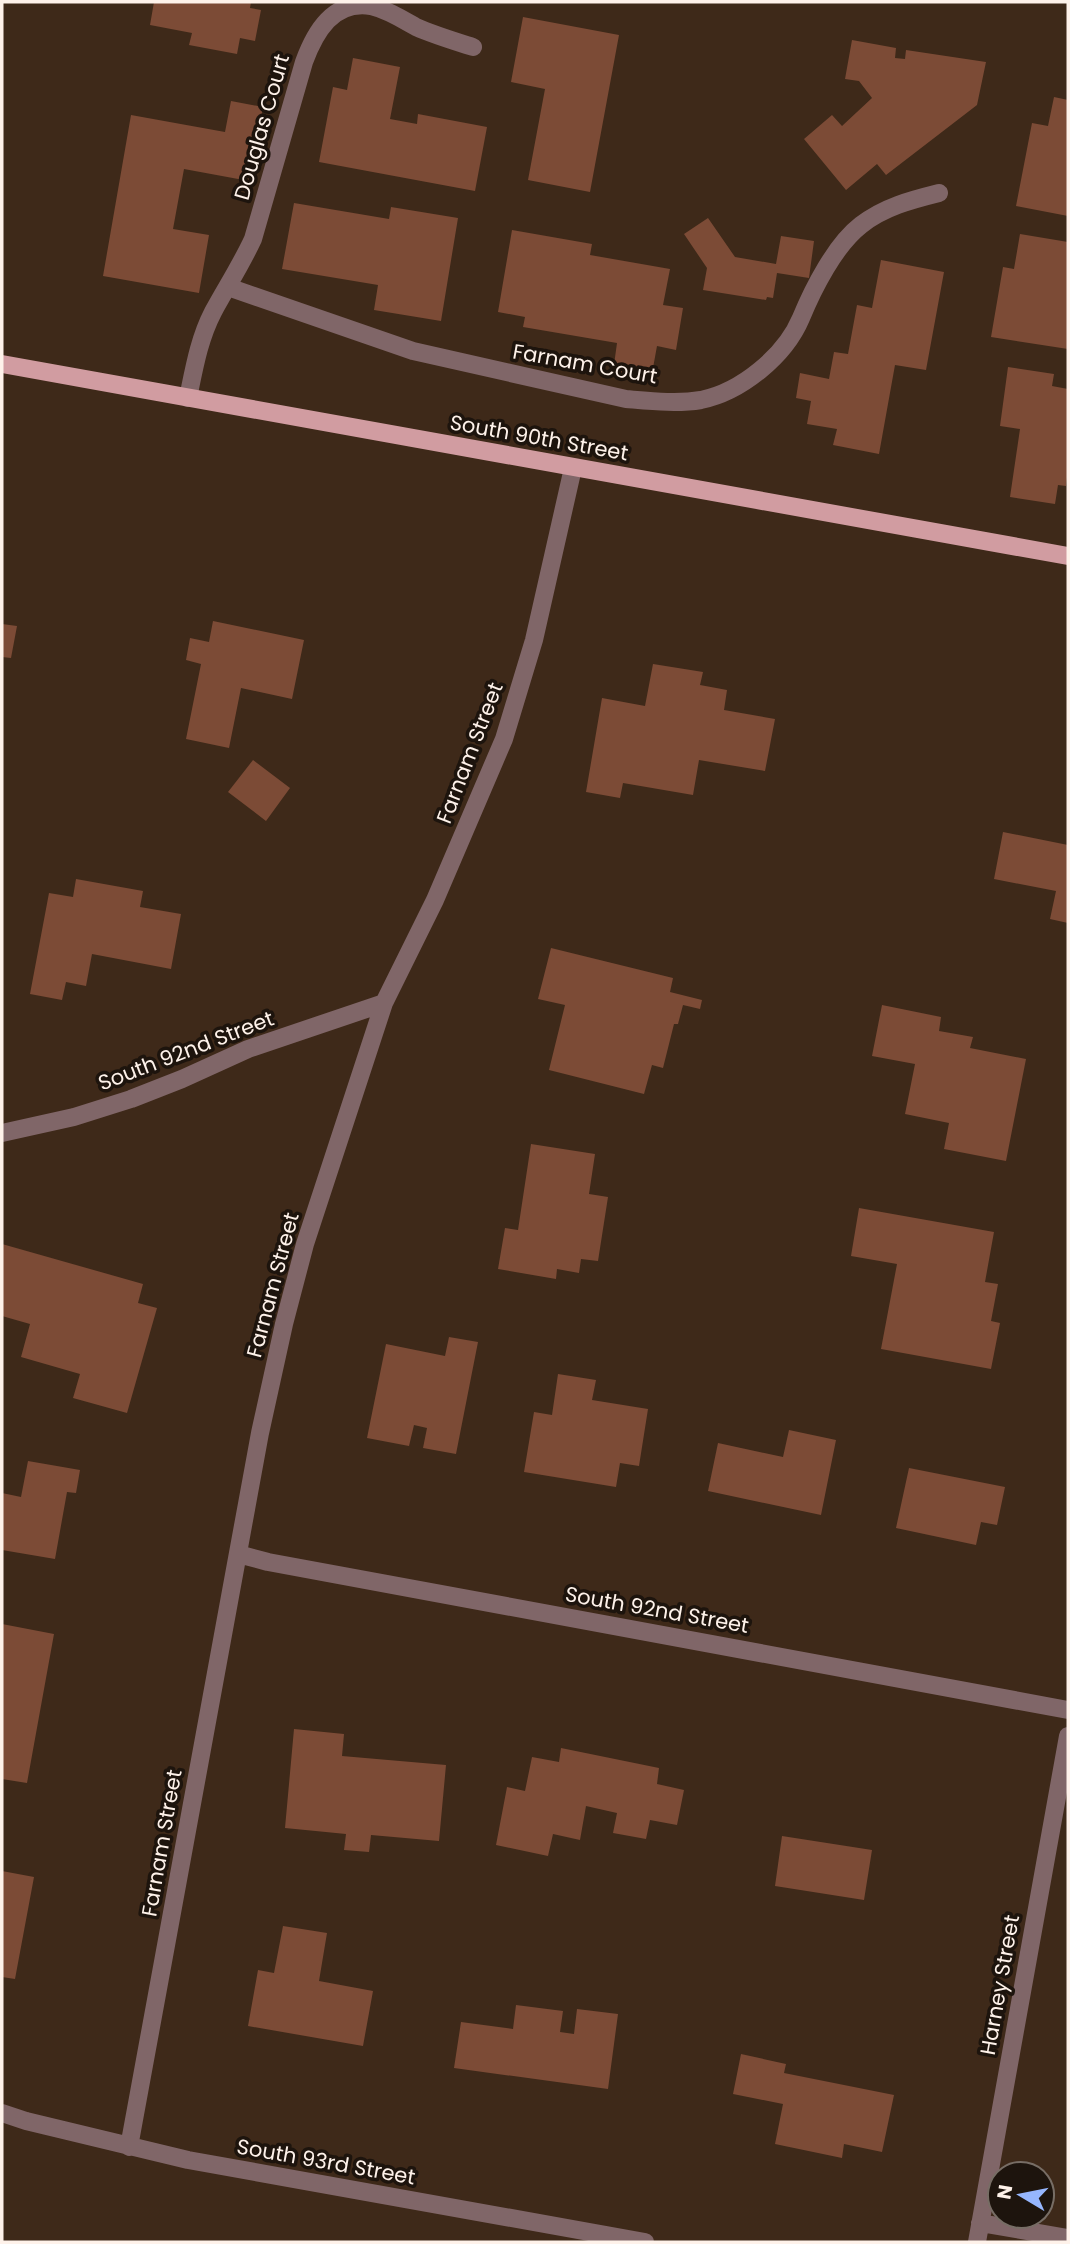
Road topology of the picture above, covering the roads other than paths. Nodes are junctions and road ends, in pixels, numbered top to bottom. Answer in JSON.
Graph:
{"nodes":[{"id":1,"x":473,"y":47,"type":"dead end"},
{"id":2,"x":939,"y":192,"type":"dead end"},
{"id":3,"x":228,"y":287,"type":"junction"},
{"id":4,"x":2,"y":364,"type":"edge"},
{"id":5,"x":188,"y":398,"type":"junction"},
{"id":6,"x":573,"y":468,"type":"junction"},
{"id":7,"x":1068,"y":556,"type":"edge"},
{"id":8,"x":384,"y":1003,"type":"junction"},
{"id":9,"x":2,"y":1133,"type":"edge"},
{"id":10,"x":238,"y":1554,"type":"junction"},
{"id":11,"x":1068,"y":1710,"type":"edge"},
{"id":12,"x":1068,"y":1736,"type":"edge"},
{"id":13,"x":2,"y":2113,"type":"edge"},
{"id":14,"x":129,"y":2147,"type":"junction"},
{"id":15,"x":980,"y":2223,"type":"junction"},
{"id":16,"x":1068,"y":2238,"type":"edge"},
{"id":17,"x":645,"y":2242,"type":"edge"},
{"id":18,"x":977,"y":2242,"type":"edge"}],
"edges":[{"from":1,"to":3,"type":"street","name":"Douglas Court"},
{"from":2,"to":3,"type":"street","name":"Farnam Court"},
{"from":3,"to":5,"type":"street","name":"Douglas Court"},
{"from":4,"to":5,"type":"main road","name":"South 90th Street"},
{"from":5,"to":6,"type":"main road","name":"South 90th Street"},
{"from":6,"to":7,"type":"main road","name":"South 90th Street"},
{"from":6,"to":8,"type":"street","name":"Farnam Street"},
{"from":8,"to":9,"type":"street","name":"South 92nd Street"},
{"from":8,"to":10,"type":"street","name":"Farnam Street"},
{"from":10,"to":11,"type":"street","name":"South 92nd Street"},
{"from":10,"to":14,"type":"street","name":"Farnam Street"},
{"from":12,"to":15,"type":"street","name":"Harney Street"},
{"from":13,"to":14,"type":"street","name":"South 93rd Street"},
{"from":14,"to":17,"type":"street","name":"South 93rd Street"},
{"from":15,"to":16,"type":"street"},
{"from":15,"to":18,"type":"street","name":"Harney Street"}]}
